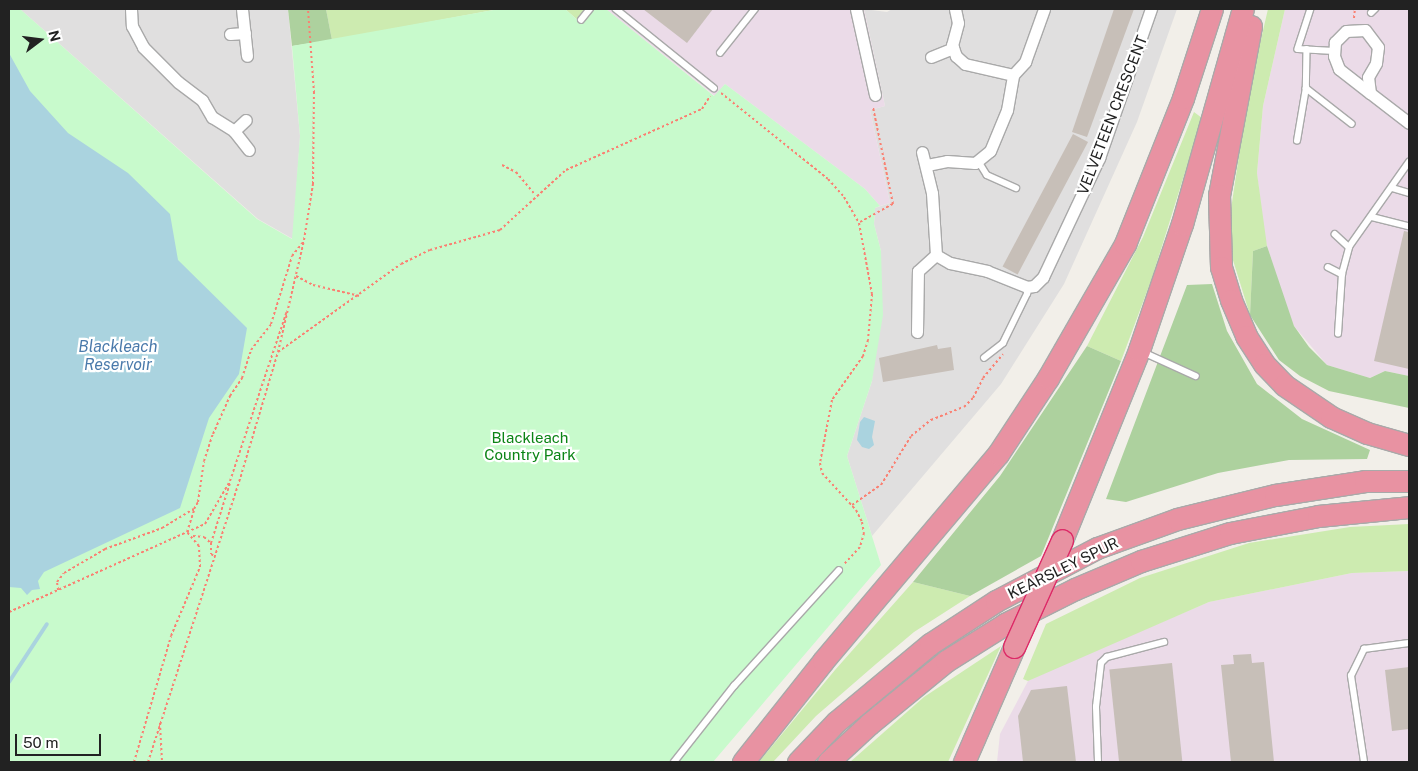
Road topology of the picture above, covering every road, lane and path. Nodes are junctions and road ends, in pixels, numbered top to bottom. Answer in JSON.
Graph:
{"nodes":[{"id":1,"x":131,"y":9,"type":"edge"},
{"id":2,"x":242,"y":9,"type":"edge"},
{"id":3,"x":308,"y":9,"type":"edge"},
{"id":4,"x":590,"y":9,"type":"edge"},
{"id":5,"x":616,"y":9,"type":"edge"},
{"id":6,"x":755,"y":9,"type":"edge"},
{"id":7,"x":856,"y":9,"type":"edge"},
{"id":8,"x":955,"y":9,"type":"edge"},
{"id":9,"x":1044,"y":9,"type":"edge"},
{"id":10,"x":1151,"y":9,"type":"edge"},
{"id":11,"x":1212,"y":9,"type":"edge"},
{"id":12,"x":1243,"y":9,"type":"edge"},
{"id":13,"x":1254,"y":9,"type":"edge"},
{"id":14,"x":1311,"y":9,"type":"edge"},
{"id":15,"x":581,"y":20,"type":"dead end"},
{"id":16,"x":245,"y":33,"type":"junction"},
{"id":17,"x":230,"y":34,"type":"dead end"},
{"id":18,"x":952,"y":48,"type":"junction"},
{"id":19,"x":1307,"y":49,"type":"junction"},
{"id":20,"x":1334,"y":51,"type":"junction"},
{"id":21,"x":720,"y":53,"type":"dead end"},
{"id":22,"x":247,"y":56,"type":"dead end"},
{"id":23,"x":931,"y":57,"type":"dead end"},
{"id":24,"x":1013,"y":75,"type":"junction"},
{"id":25,"x":714,"y":88,"type":"junction"},
{"id":26,"x":1306,"y":88,"type":"junction"},
{"id":27,"x":1370,"y":93,"type":"junction"},
{"id":28,"x":875,"y":95,"type":"joint"},
{"id":29,"x":246,"y":120,"type":"dead end"},
{"id":30,"x":1409,"y":123,"type":"edge"},
{"id":31,"x":1352,"y":124,"type":"dead end"},
{"id":32,"x":234,"y":131,"type":"junction"},
{"id":33,"x":1297,"y":140,"type":"dead end"},
{"id":34,"x":249,"y":150,"type":"dead end"},
{"id":35,"x":922,"y":152,"type":"dead end"},
{"id":36,"x":979,"y":162,"type":"junction"},
{"id":37,"x":1409,"y":162,"type":"edge"},
{"id":38,"x":502,"y":165,"type":"dead end"},
{"id":39,"x":927,"y":165,"type":"junction"},
{"id":40,"x":1016,"y":188,"type":"dead end"},
{"id":41,"x":1392,"y":188,"type":"junction"},
{"id":42,"x":1409,"y":193,"type":"edge"},
{"id":43,"x":535,"y":195,"type":"junction"},
{"id":44,"x":1372,"y":217,"type":"junction"},
{"id":45,"x":859,"y":223,"type":"junction"},
{"id":46,"x":1409,"y":226,"type":"edge"},
{"id":47,"x":1335,"y":234,"type":"dead end"},
{"id":48,"x":304,"y":240,"type":"junction"},
{"id":49,"x":1349,"y":248,"type":"junction"},
{"id":50,"x":936,"y":255,"type":"junction"},
{"id":51,"x":1328,"y":267,"type":"dead end"},
{"id":52,"x":1342,"y":274,"type":"junction"},
{"id":53,"x":296,"y":276,"type":"junction"},
{"id":54,"x":1027,"y":287,"type":"junction"},
{"id":55,"x":360,"y":296,"type":"junction"},
{"id":56,"x":290,"y":302,"type":"junction"},
{"id":57,"x":917,"y":332,"type":"dead end"},
{"id":58,"x":1338,"y":334,"type":"dead end"},
{"id":59,"x":1008,"y":348,"type":"dead end"},
{"id":60,"x":1139,"y":350,"type":"junction"},
{"id":61,"x":278,"y":352,"type":"junction"},
{"id":62,"x":984,"y":358,"type":"dead end"},
{"id":63,"x":1196,"y":376,"type":"dead end"},
{"id":64,"x":1409,"y":445,"type":"edge"},
{"id":65,"x":230,"y":481,"type":"junction"},
{"id":66,"x":1409,"y":481,"type":"edge"},
{"id":67,"x":852,"y":505,"type":"junction"},
{"id":68,"x":1409,"y":507,"type":"edge"},
{"id":69,"x":194,"y":508,"type":"junction"},
{"id":70,"x":187,"y":532,"type":"junction"},
{"id":71,"x":193,"y":536,"type":"junction"},
{"id":72,"x":211,"y":543,"type":"junction"},
{"id":73,"x":215,"y":557,"type":"junction"},
{"id":74,"x":839,"y":570,"type":"joint"},
{"id":75,"x":58,"y":590,"type":"junction"},
{"id":76,"x":9,"y":612,"type":"edge"},
{"id":77,"x":1164,"y":642,"type":"dead end"},
{"id":78,"x":1409,"y":643,"type":"edge"},
{"id":79,"x":160,"y":720,"type":"junction"},
{"id":80,"x":134,"y":762,"type":"edge"},
{"id":81,"x":148,"y":762,"type":"edge"},
{"id":82,"x":162,"y":762,"type":"edge"},
{"id":83,"x":674,"y":762,"type":"edge"},
{"id":84,"x":743,"y":762,"type":"edge"},
{"id":85,"x":798,"y":762,"type":"edge"},
{"id":86,"x":828,"y":762,"type":"edge"},
{"id":87,"x":964,"y":762,"type":"edge"},
{"id":88,"x":1098,"y":762,"type":"edge"},
{"id":89,"x":1364,"y":762,"type":"edge"}],
"edges":[{"from":1,"to":32,"type":"street"},
{"from":2,"to":16,"type":"street"},
{"from":3,"to":48,"type":"path"},
{"from":4,"to":15,"type":"lane"},
{"from":5,"to":25,"type":"lane"},
{"from":6,"to":21,"type":"lane"},
{"from":7,"to":28,"type":"street"},
{"from":8,"to":18,"type":"street"},
{"from":9,"to":24,"type":"street"},
{"from":10,"to":54,"type":"street","name":"VELVETEEN CRESCENT"},
{"from":11,"to":84,"type":"highway"},
{"from":12,"to":60,"type":"highway"},
{"from":13,"to":64,"type":"highway"},
{"from":14,"to":19,"type":"lane"},
{"from":16,"to":17,"type":"street"},
{"from":16,"to":22,"type":"street"},
{"from":18,"to":23,"type":"street"},
{"from":18,"to":24,"type":"street"},
{"from":19,"to":20,"type":"lane"},
{"from":19,"to":26,"type":"lane"},
{"from":20,"to":27,"type":"street"},
{"from":20,"to":27,"type":"street"},
{"from":24,"to":36,"type":"street"},
{"from":25,"to":43,"type":"path"},
{"from":25,"to":45,"type":"path"},
{"from":26,"to":31,"type":"lane"},
{"from":26,"to":33,"type":"lane"},
{"from":27,"to":30,"type":"street"},
{"from":28,"to":45,"type":"path"},
{"from":29,"to":32,"type":"street"},
{"from":32,"to":34,"type":"street"},
{"from":35,"to":39,"type":"street"},
{"from":36,"to":39,"type":"street"},
{"from":36,"to":40,"type":"lane"},
{"from":37,"to":41,"type":"lane"},
{"from":38,"to":43,"type":"path"},
{"from":39,"to":50,"type":"street"},
{"from":41,"to":42,"type":"lane"},
{"from":41,"to":44,"type":"lane"},
{"from":43,"to":55,"type":"path"},
{"from":44,"to":46,"type":"lane"},
{"from":44,"to":49,"type":"lane"},
{"from":45,"to":67,"type":"path"},
{"from":47,"to":49,"type":"lane"},
{"from":48,"to":53,"type":"path"},
{"from":48,"to":69,"type":"path"},
{"from":49,"to":52,"type":"lane"},
{"from":50,"to":54,"type":"street"},
{"from":50,"to":57,"type":"street"},
{"from":51,"to":52,"type":"lane"},
{"from":52,"to":58,"type":"lane"},
{"from":53,"to":55,"type":"path"},
{"from":53,"to":56,"type":"path"},
{"from":54,"to":62,"type":"lane"},
{"from":55,"to":61,"type":"path"},
{"from":56,"to":61,"type":"path"},
{"from":56,"to":65,"type":"path"},
{"from":59,"to":67,"type":"path"},
{"from":60,"to":63,"type":"lane"},
{"from":60,"to":87,"type":"highway","bridge":true},
{"from":61,"to":73,"type":"path"},
{"from":65,"to":70,"type":"path"},
{"from":65,"to":72,"type":"path"},
{"from":66,"to":85,"type":"highway","name":"KEARSLEY SPUR"},
{"from":67,"to":74,"type":"path"},
{"from":68,"to":86,"type":"highway","name":"KEARSLEY SPUR"},
{"from":69,"to":70,"type":"path"},
{"from":69,"to":75,"type":"path"},
{"from":70,"to":71,"type":"path"},
{"from":70,"to":75,"type":"path"},
{"from":71,"to":72,"type":"path"},
{"from":71,"to":80,"type":"path"},
{"from":72,"to":73,"type":"path"},
{"from":73,"to":79,"type":"path"},
{"from":74,"to":83,"type":"lane"},
{"from":75,"to":76,"type":"path"},
{"from":77,"to":88,"type":"lane"},
{"from":78,"to":89,"type":"lane"},
{"from":79,"to":81,"type":"path"},
{"from":79,"to":82,"type":"path"}]}
